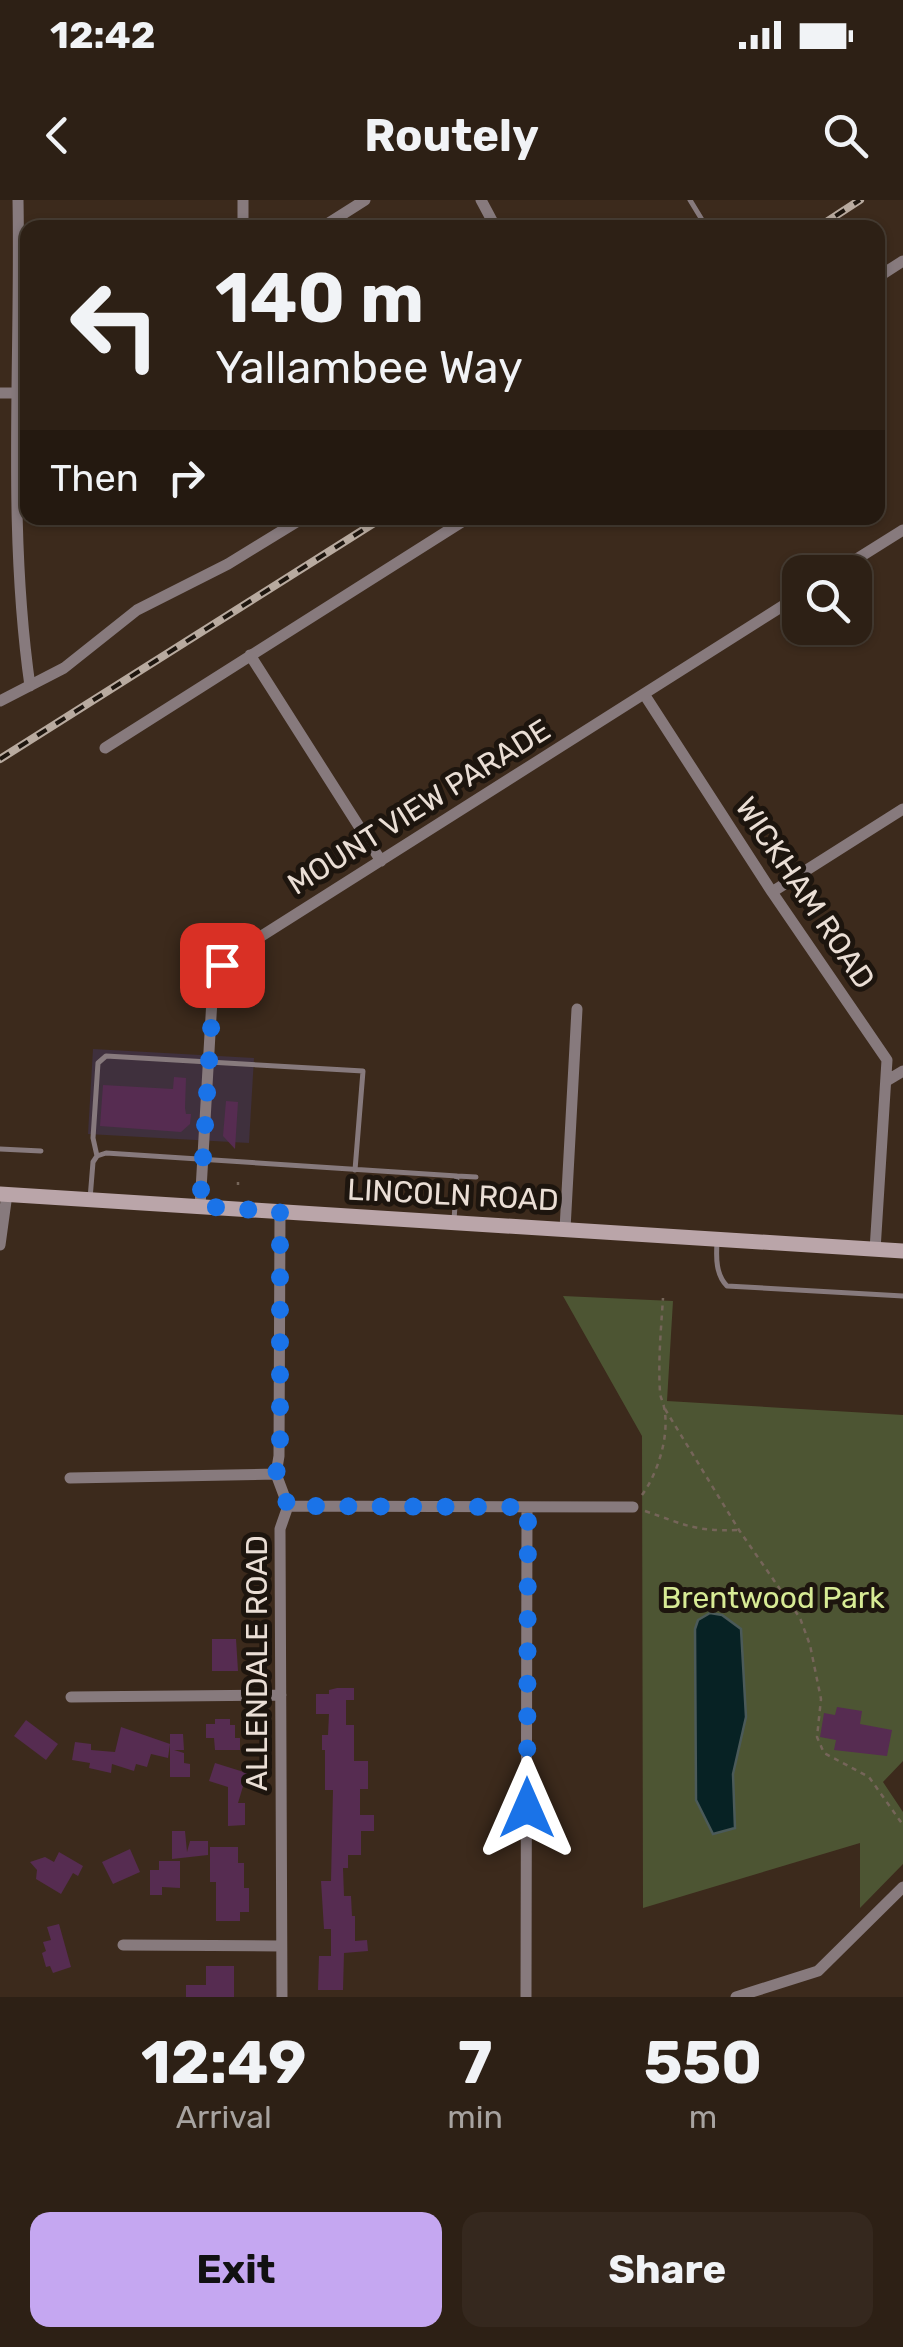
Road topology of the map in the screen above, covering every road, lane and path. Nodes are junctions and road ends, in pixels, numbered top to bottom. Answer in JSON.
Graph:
{"nodes":[{"id":1,"x":18,"y":200,"type":"edge"},
{"id":2,"x":364,"y":200,"type":"edge"},
{"id":3,"x":333,"y":220,"type":"edge"},
{"id":4,"x":20,"y":277,"type":"edge"},
{"id":5,"x":20,"y":417,"type":"edge"},
{"id":6,"x":292,"y":525,"type":"edge"},
{"id":7,"x":457,"y":525,"type":"edge"},
{"id":8,"x":903,"y":530,"type":"edge"},
{"id":9,"x":863,"y":555,"type":"edge"},
{"id":10,"x":782,"y":606,"type":"edge"},
{"id":11,"x":250,"y":655,"type":"junction"},
{"id":12,"x":30,"y":686,"type":"junction"},
{"id":13,"x":644,"y":694,"type":"junction"},
{"id":14,"x":0,"y":702,"type":"edge"},
{"id":15,"x":105,"y":748,"type":"dead end"},
{"id":16,"x":903,"y":810,"type":"edge"},
{"id":17,"x":381,"y":861,"type":"junction"},
{"id":18,"x":772,"y":892,"type":"junction"},
{"id":19,"x":577,"y":1009,"type":"dead end"},
{"id":20,"x":208,"y":1061,"type":"junction"},
{"id":21,"x":903,"y":1071,"type":"edge"},
{"id":22,"x":888,"y":1080,"type":"junction"},
{"id":23,"x":0,"y":1149,"type":"edge"},
{"id":24,"x":41,"y":1151,"type":"dead end"},
{"id":25,"x":97,"y":1156,"type":"junction"},
{"id":26,"x":203,"y":1160,"type":"junction"},
{"id":27,"x":355,"y":1170,"type":"junction"},
{"id":28,"x":457,"y":1176,"type":"junction"},
{"id":29,"x":476,"y":1177,"type":"dead end"},
{"id":30,"x":4,"y":1194,"type":"edge"},
{"id":31,"x":90,"y":1199,"type":"junction"},
{"id":32,"x":200,"y":1206,"type":"junction"},
{"id":33,"x":280,"y":1212,"type":"junction"},
{"id":34,"x":454,"y":1223,"type":"junction"},
{"id":35,"x":565,"y":1229,"type":"junction"},
{"id":36,"x":717,"y":1240,"type":"junction"},
{"id":37,"x":0,"y":1245,"type":"edge"},
{"id":38,"x":875,"y":1250,"type":"junction"},
{"id":39,"x":903,"y":1252,"type":"edge"},
{"id":40,"x":903,"y":1296,"type":"edge"},
{"id":41,"x":663,"y":1298,"type":"dead end"},
{"id":42,"x":665,"y":1409,"type":"junction"},
{"id":43,"x":276,"y":1474,"type":"junction"},
{"id":44,"x":70,"y":1478,"type":"dead end"},
{"id":45,"x":288,"y":1506,"type":"junction"},
{"id":46,"x":528,"y":1507,"type":"junction"},
{"id":47,"x":632,"y":1508,"type":"junction"},
{"id":48,"x":739,"y":1530,"type":"junction"},
{"id":49,"x":281,"y":1695,"type":"junction"},
{"id":50,"x":72,"y":1697,"type":"dead end"},
{"id":51,"x":903,"y":1825,"type":"edge"},
{"id":52,"x":903,"y":1887,"type":"edge"},
{"id":53,"x":124,"y":1946,"type":"dead end"},
{"id":54,"x":282,"y":1946,"type":"junction"},
{"id":55,"x":282,"y":1997,"type":"edge"},
{"id":56,"x":526,"y":1997,"type":"edge"},
{"id":57,"x":736,"y":1997,"type":"edge"}],
"edges":[{"from":1,"to":4,"type":"street"},
{"from":2,"to":3,"type":"street"},
{"from":5,"to":12,"type":"street"},
{"from":6,"to":12,"type":"street"},
{"from":7,"to":11,"type":"street"},
{"from":8,"to":9,"type":"street"},
{"from":10,"to":13,"type":"street","name":"MOUNT VIEW PARADE"},
{"from":11,"to":15,"type":"street"},
{"from":11,"to":17,"type":"street"},
{"from":12,"to":14,"type":"street"},
{"from":13,"to":17,"type":"street","name":"MOUNT VIEW PARADE"},
{"from":13,"to":18,"type":"street","name":"WICKHAM ROAD"},
{"from":16,"to":18,"type":"street"},
{"from":17,"to":20,"type":"street","name":"MOUNT VIEW PARADE"},
{"from":18,"to":22,"type":"street","name":"WICKHAM ROAD"},
{"from":19,"to":35,"type":"street"},
{"from":20,"to":25,"type":"lane"},
{"from":20,"to":26,"type":"street","name":"MOUNT VIEW PARADE"},
{"from":20,"to":27,"type":"lane"},
{"from":21,"to":22,"type":"street"},
{"from":22,"to":38,"type":"street","name":"WICKHAM ROAD"},
{"from":23,"to":24,"type":"lane"},
{"from":25,"to":26,"type":"lane"},
{"from":25,"to":31,"type":"lane"},
{"from":26,"to":27,"type":"lane"},
{"from":26,"to":32,"type":"street","name":"MOUNT VIEW PARADE"},
{"from":27,"to":28,"type":"lane"},
{"from":28,"to":29,"type":"lane"},
{"from":28,"to":34,"type":"lane"},
{"from":30,"to":31,"type":"main road","name":"LINCOLN ROAD"},
{"from":30,"to":37,"type":"street"},
{"from":31,"to":32,"type":"main road","name":"LINCOLN ROAD"},
{"from":32,"to":33,"type":"main road","name":"LINCOLN ROAD"},
{"from":33,"to":34,"type":"main road","name":"LINCOLN ROAD"},
{"from":33,"to":43,"type":"street","name":"ALLENDALE ROAD"},
{"from":34,"to":35,"type":"main road","name":"LINCOLN ROAD"},
{"from":35,"to":36,"type":"main road","name":"LINCOLN ROAD"},
{"from":36,"to":38,"type":"main road","name":"LINCOLN ROAD"},
{"from":36,"to":40,"type":"lane"},
{"from":38,"to":39,"type":"main road","name":"LINCOLN ROAD"},
{"from":41,"to":42,"type":"path"},
{"from":42,"to":47,"type":"path"},
{"from":42,"to":48,"type":"path"},
{"from":43,"to":44,"type":"street"},
{"from":43,"to":45,"type":"street","name":"ALLENDALE ROAD"},
{"from":45,"to":46,"type":"street"},
{"from":45,"to":49,"type":"street","name":"ALLENDALE ROAD"},
{"from":46,"to":47,"type":"street"},
{"from":46,"to":56,"type":"street"},
{"from":47,"to":48,"type":"path"},
{"from":48,"to":51,"type":"path"},
{"from":49,"to":50,"type":"street"},
{"from":49,"to":54,"type":"street","name":"ALLENDALE ROAD"},
{"from":52,"to":57,"type":"street"},
{"from":53,"to":54,"type":"street"},
{"from":54,"to":55,"type":"street","name":"ALLENDALE ROAD"}]}
